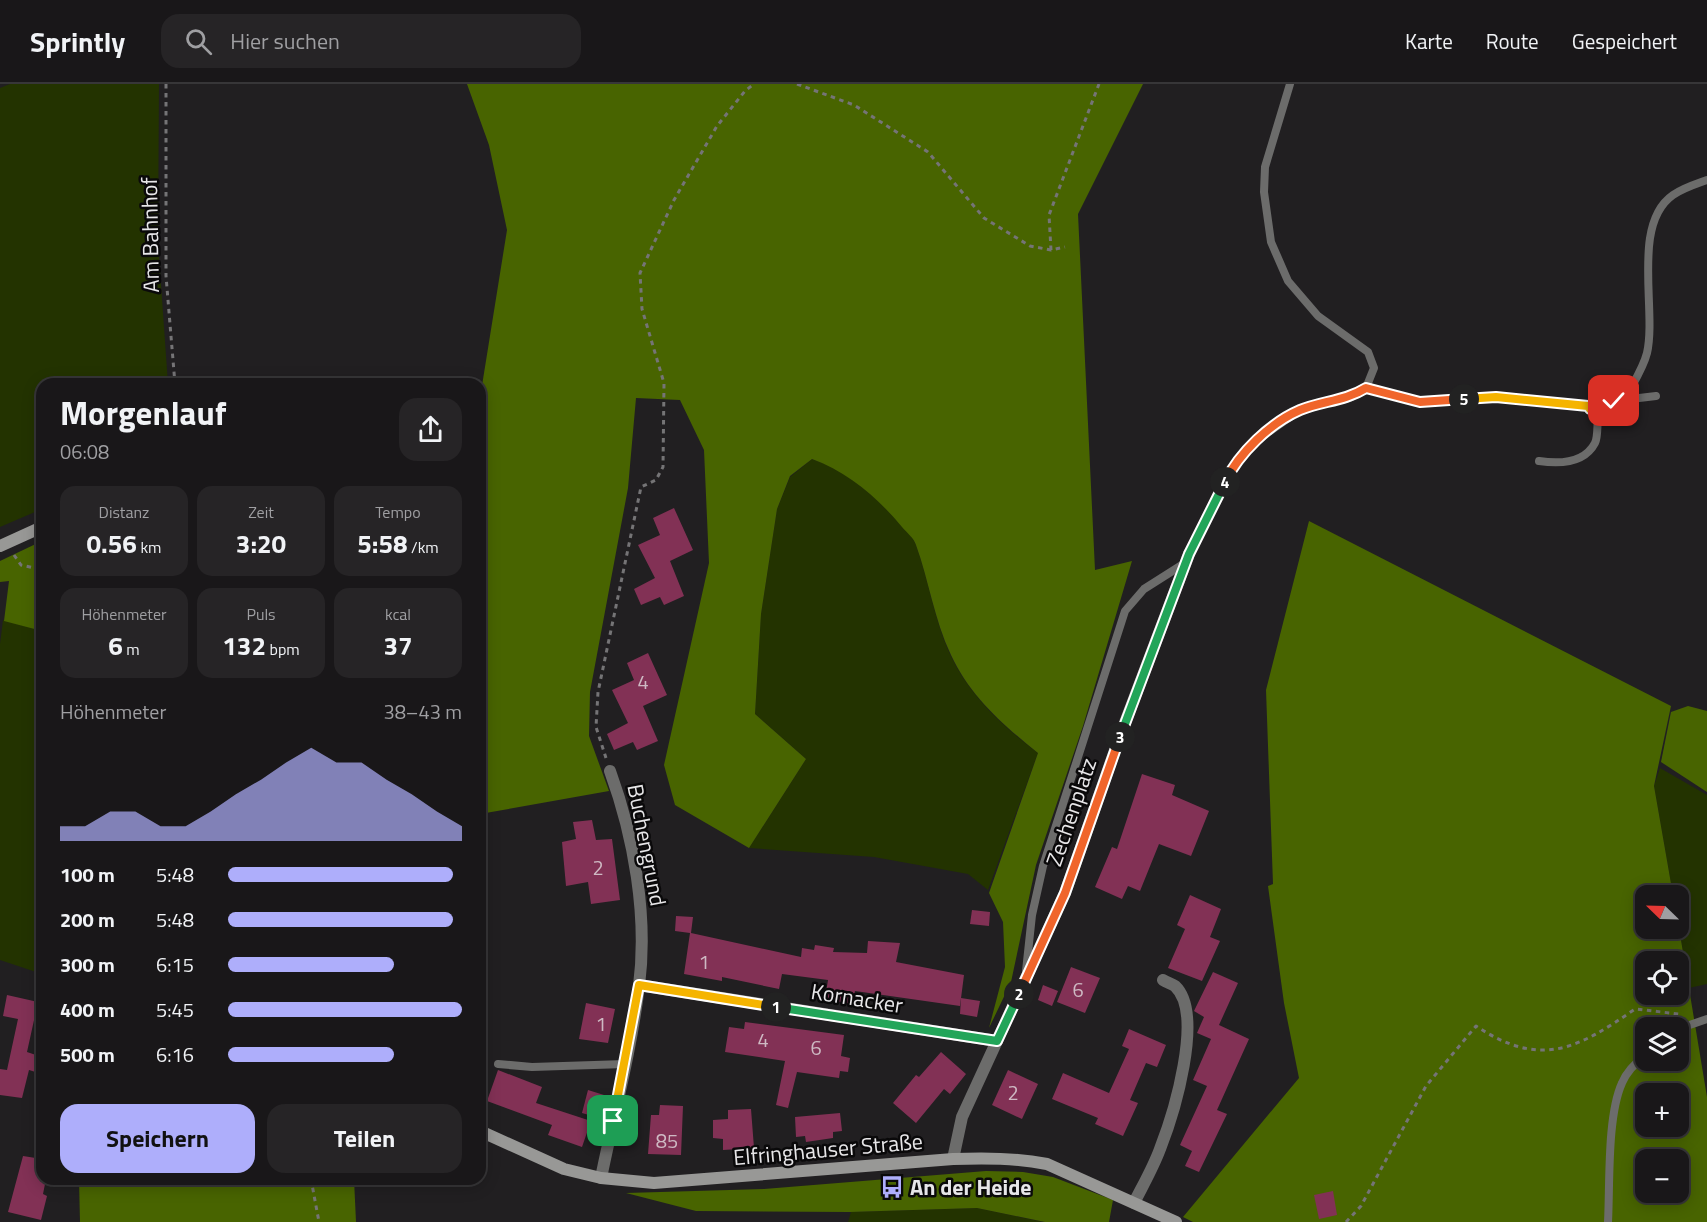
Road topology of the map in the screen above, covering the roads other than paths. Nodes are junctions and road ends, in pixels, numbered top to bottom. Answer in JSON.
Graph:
{"nodes":[{"id":1,"x":1290,"y":84,"type":"edge"},
{"id":2,"x":1707,"y":180,"type":"edge"},
{"id":3,"x":1366,"y":388,"type":"junction"},
{"id":4,"x":1656,"y":396,"type":"dead end"},
{"id":5,"x":1625,"y":399,"type":"junction"},
{"id":6,"x":1590,"y":409,"type":"junction"},
{"id":7,"x":1539,"y":461,"type":"dead end"},
{"id":8,"x":36,"y":530,"type":"edge"},
{"id":9,"x":3,"y":544,"type":"edge"},
{"id":10,"x":1188,"y":558,"type":"junction"},
{"id":11,"x":610,"y":771,"type":"road end"},
{"id":12,"x":1026,"y":980,"type":"junction"},
{"id":13,"x":1163,"y":980,"type":"dead end"},
{"id":14,"x":639,"y":985,"type":"junction"},
{"id":15,"x":1707,"y":1019,"type":"edge"},
{"id":16,"x":1689,"y":1024,"type":"edge"},
{"id":17,"x":997,"y":1041,"type":"junction"},
{"id":18,"x":498,"y":1064,"type":"dead end"},
{"id":19,"x":626,"y":1064,"type":"junction"},
{"id":20,"x":1635,"y":1064,"type":"edge"},
{"id":21,"x":486,"y":1134,"type":"edge"},
{"id":22,"x":953,"y":1159,"type":"junction"},
{"id":23,"x":601,"y":1178,"type":"junction"},
{"id":24,"x":1134,"y":1203,"type":"junction"},
{"id":25,"x":1176,"y":1222,"type":"edge"},
{"id":26,"x":1608,"y":1222,"type":"edge"}],
"edges":[{"from":1,"to":3,"type":"lane"},
{"from":2,"to":5,"type":"lane"},
{"from":3,"to":6,"type":"lane"},
{"from":3,"to":10,"type":"lane","name":"Zechenplatz"},
{"from":4,"to":5,"type":"lane"},
{"from":5,"to":6,"type":"lane"},
{"from":6,"to":7,"type":"lane"},
{"from":8,"to":9,"type":"main road"},
{"from":10,"to":12,"type":"street","name":"Zechenplatz"},
{"from":10,"to":12,"type":"lane"},
{"from":11,"to":14,"type":"street","name":"Buchengrund"},
{"from":12,"to":17,"type":"street","name":"Zechenplatz"},
{"from":13,"to":24,"type":"street"},
{"from":14,"to":17,"type":"street","name":"Kornacker"},
{"from":14,"to":19,"type":"street","name":"Buchengrund"},
{"from":15,"to":16,"type":"lane"},
{"from":17,"to":22,"type":"street","name":"Zechenplatz"},
{"from":18,"to":19,"type":"lane"},
{"from":19,"to":23,"type":"street","name":"Buchengrund"},
{"from":20,"to":26,"type":"lane"},
{"from":21,"to":23,"type":"main road","name":"Elfringhauser Straße"},
{"from":22,"to":23,"type":"main road","name":"Elfringhauser Straße"},
{"from":22,"to":24,"type":"main road","name":"Elfringhauser Straße"},
{"from":24,"to":25,"type":"main road","name":"Elfringhauser Straße"}]}
